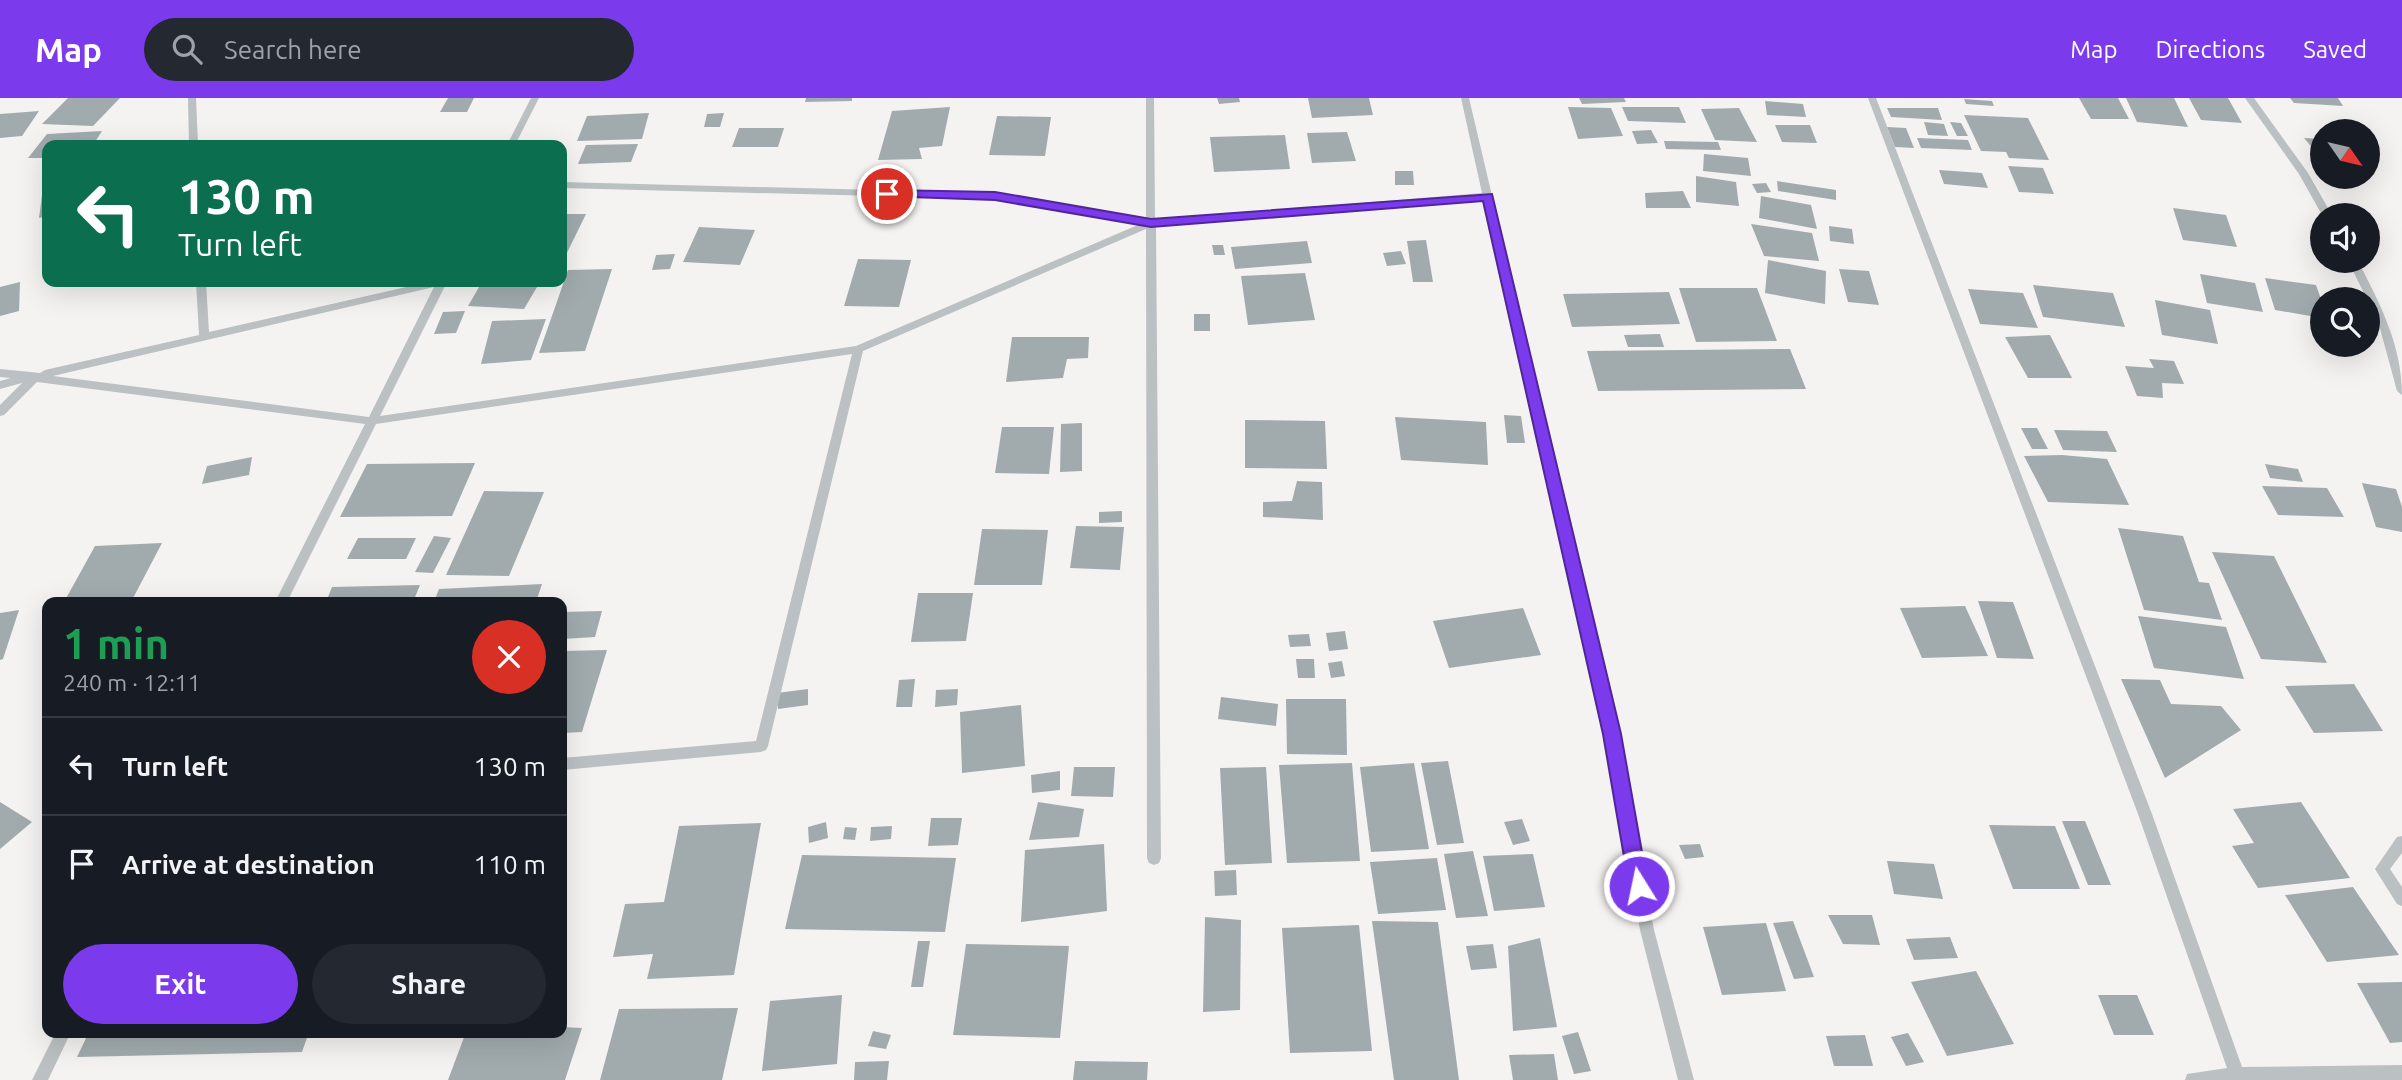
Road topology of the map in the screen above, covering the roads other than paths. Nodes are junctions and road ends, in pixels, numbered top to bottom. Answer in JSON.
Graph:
{"nodes":[{"id":1,"x":192,"y":98,"type":"edge"},
{"id":2,"x":535,"y":98,"type":"edge"},
{"id":3,"x":1150,"y":98,"type":"edge"},
{"id":4,"x":1465,"y":98,"type":"edge"},
{"id":5,"x":1872,"y":98,"type":"edge"},
{"id":6,"x":2249,"y":98,"type":"edge"},
{"id":7,"x":194,"y":140,"type":"edge"},
{"id":8,"x":514,"y":140,"type":"edge"},
{"id":9,"x":567,"y":185,"type":"edge"},
{"id":10,"x":1488,"y":197,"type":"junction"},
{"id":11,"x":2320,"y":203,"type":"edge"},
{"id":12,"x":1151,"y":223,"type":"junction"},
{"id":13,"x":2359,"y":273,"type":"edge"},
{"id":14,"x":201,"y":287,"type":"edge"},
{"id":15,"x":420,"y":287,"type":"edge"},
{"id":16,"x":439,"y":287,"type":"edge"},
{"id":17,"x":204,"y":337,"type":"junction"},
{"id":18,"x":859,"y":349,"type":"junction"},
{"id":19,"x":0,"y":373,"type":"edge"},
{"id":20,"x":36,"y":376,"type":"junction"},
{"id":21,"x":0,"y":384,"type":"edge"},
{"id":22,"x":2402,"y":391,"type":"edge"},
{"id":23,"x":0,"y":412,"type":"edge"},
{"id":24,"x":372,"y":421,"type":"junction"},
{"id":25,"x":284,"y":597,"type":"edge"},
{"id":26,"x":567,"y":764,"type":"edge"},
{"id":27,"x":2402,"y":842,"type":"edge"},
{"id":28,"x":1154,"y":858,"type":"dead end"},
{"id":29,"x":2402,"y":899,"type":"edge"},
{"id":30,"x":61,"y":1038,"type":"edge"},
{"id":31,"x":2402,"y":1073,"type":"edge"},
{"id":32,"x":2238,"y":1078,"type":"edge"},
{"id":33,"x":40,"y":1080,"type":"edge"},
{"id":34,"x":1686,"y":1080,"type":"edge"},
{"id":35,"x":2193,"y":1080,"type":"edge"}],
"edges":[{"from":1,"to":7,"type":"street"},
{"from":2,"to":8,"type":"street"},
{"from":3,"to":12,"type":"street"},
{"from":4,"to":10,"type":"street"},
{"from":5,"to":32,"type":"street"},
{"from":6,"to":11,"type":"street"},
{"from":9,"to":12,"type":"street"},
{"from":10,"to":12,"type":"street"},
{"from":10,"to":34,"type":"street"},
{"from":12,"to":18,"type":"street"},
{"from":12,"to":28,"type":"street"},
{"from":13,"to":22,"type":"street"},
{"from":14,"to":17,"type":"street"},
{"from":15,"to":17,"type":"street"},
{"from":16,"to":24,"type":"street"},
{"from":17,"to":20,"type":"street"},
{"from":18,"to":24,"type":"street"},
{"from":18,"to":26,"type":"street"},
{"from":19,"to":20,"type":"street"},
{"from":20,"to":21,"type":"street"},
{"from":20,"to":23,"type":"street"},
{"from":20,"to":24,"type":"street"},
{"from":24,"to":25,"type":"street"},
{"from":27,"to":29,"type":"street"},
{"from":30,"to":33,"type":"street"},
{"from":31,"to":32,"type":"street"},
{"from":32,"to":35,"type":"street"}]}
